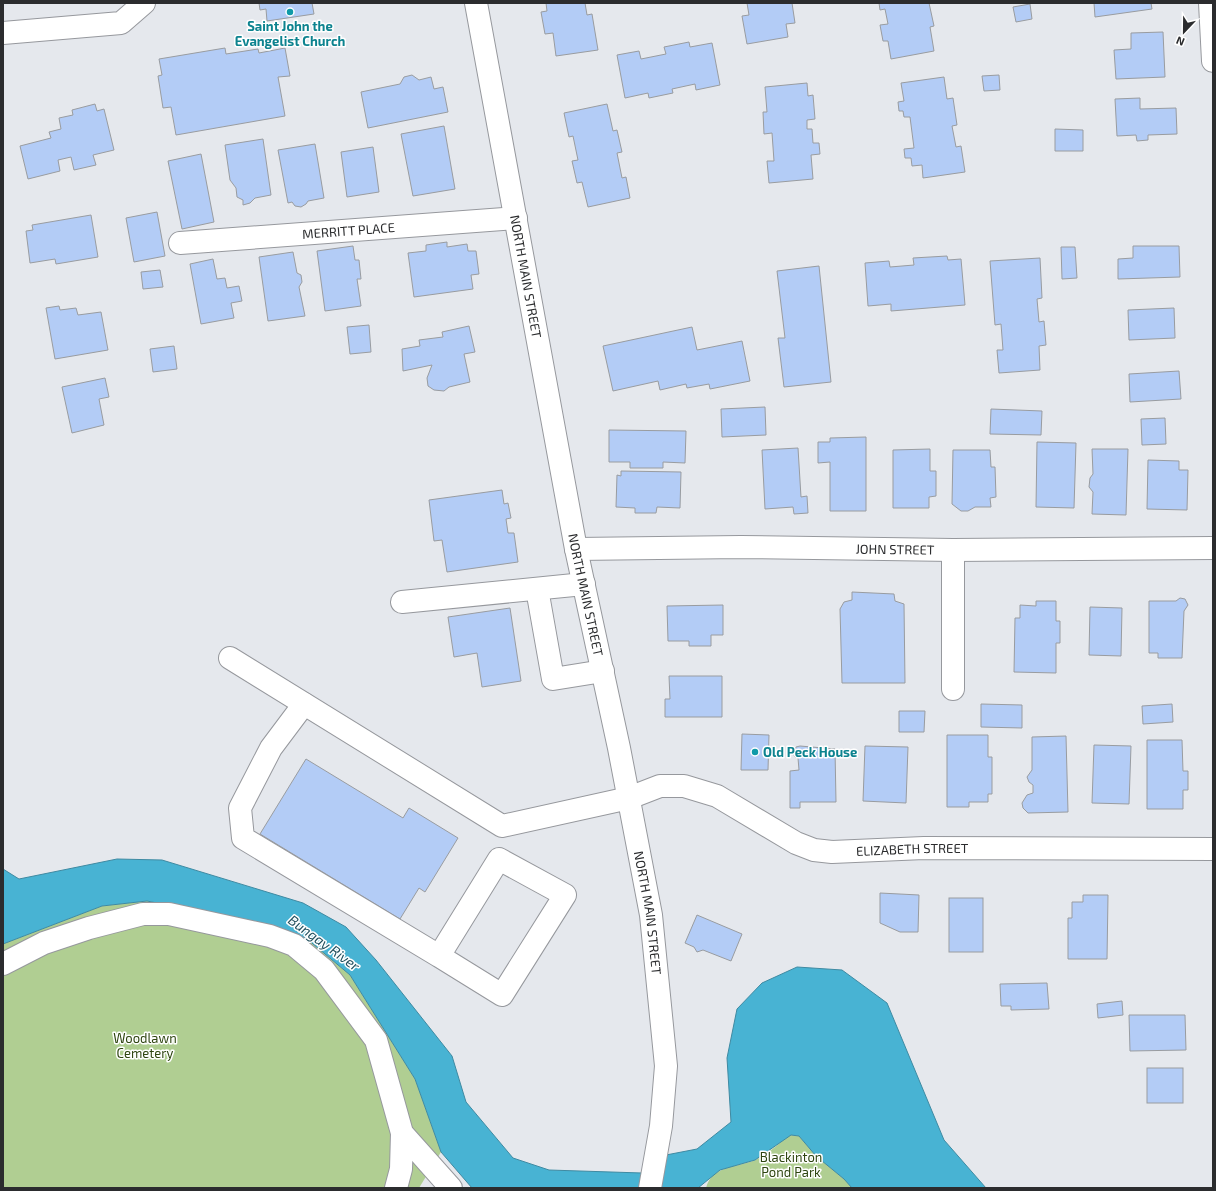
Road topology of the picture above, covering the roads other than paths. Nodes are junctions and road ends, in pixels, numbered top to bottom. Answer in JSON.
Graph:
{"nodes":[{"id":1,"x":144,"y":3,"type":"edge"},
{"id":2,"x":476,"y":3,"type":"edge"},
{"id":3,"x":1210,"y":3,"type":"edge"},
{"id":4,"x":3,"y":33,"type":"edge"},
{"id":5,"x":1213,"y":61,"type":"edge"},
{"id":6,"x":516,"y":218,"type":"junction"},
{"id":7,"x":180,"y":243,"type":"dead end"},
{"id":8,"x":1213,"y":548,"type":"edge"},
{"id":9,"x":576,"y":549,"type":"junction"},
{"id":10,"x":953,"y":550,"type":"junction"},
{"id":11,"x":584,"y":584,"type":"junction"},
{"id":12,"x":537,"y":589,"type":"junction"},
{"id":13,"x":402,"y":602,"type":"dead end"},
{"id":14,"x":230,"y":658,"type":"dead end"},
{"id":15,"x":603,"y":671,"type":"junction"},
{"id":16,"x":953,"y":688,"type":"dead end"},
{"id":17,"x":304,"y":704,"type":"junction"},
{"id":18,"x":629,"y":798,"type":"junction"},
{"id":19,"x":502,"y":826,"type":"junction"},
{"id":20,"x":1213,"y":849,"type":"edge"},
{"id":21,"x":499,"y":859,"type":"junction"},
{"id":22,"x":439,"y":956,"type":"junction"},
{"id":23,"x":3,"y":964,"type":"edge"},
{"id":24,"x":402,"y":1133,"type":"junction"},
{"id":25,"x":396,"y":1188,"type":"edge"},
{"id":26,"x":451,"y":1188,"type":"edge"},
{"id":27,"x":650,"y":1188,"type":"edge"}],
"edges":[{"from":1,"to":4,"type":"street"},
{"from":2,"to":6,"type":"street","name":"NORTH MAIN STREET"},
{"from":3,"to":5,"type":"street"},
{"from":6,"to":7,"type":"street","name":"MERRITT PLACE"},
{"from":6,"to":9,"type":"street","name":"NORTH MAIN STREET"},
{"from":8,"to":10,"type":"street","name":"JOHN STREET"},
{"from":9,"to":10,"type":"street","name":"JOHN STREET"},
{"from":9,"to":11,"type":"street","name":"NORTH MAIN STREET"},
{"from":10,"to":16,"type":"street"},
{"from":11,"to":12,"type":"street"},
{"from":11,"to":15,"type":"street","name":"NORTH MAIN STREET"},
{"from":12,"to":13,"type":"street"},
{"from":12,"to":15,"type":"street"},
{"from":14,"to":17,"type":"street"},
{"from":15,"to":18,"type":"street","name":"NORTH MAIN STREET"},
{"from":17,"to":19,"type":"street"},
{"from":17,"to":22,"type":"street"},
{"from":18,"to":19,"type":"street","name":"ELIZABETH STREET"},
{"from":18,"to":20,"type":"street","name":"ELIZABETH STREET"},
{"from":18,"to":27,"type":"street","name":"NORTH MAIN STREET"},
{"from":19,"to":21,"type":"street"},
{"from":21,"to":22,"type":"street"},
{"from":21,"to":22,"type":"street"},
{"from":23,"to":24,"type":"street"},
{"from":24,"to":25,"type":"street"},
{"from":24,"to":26,"type":"street"}]}
